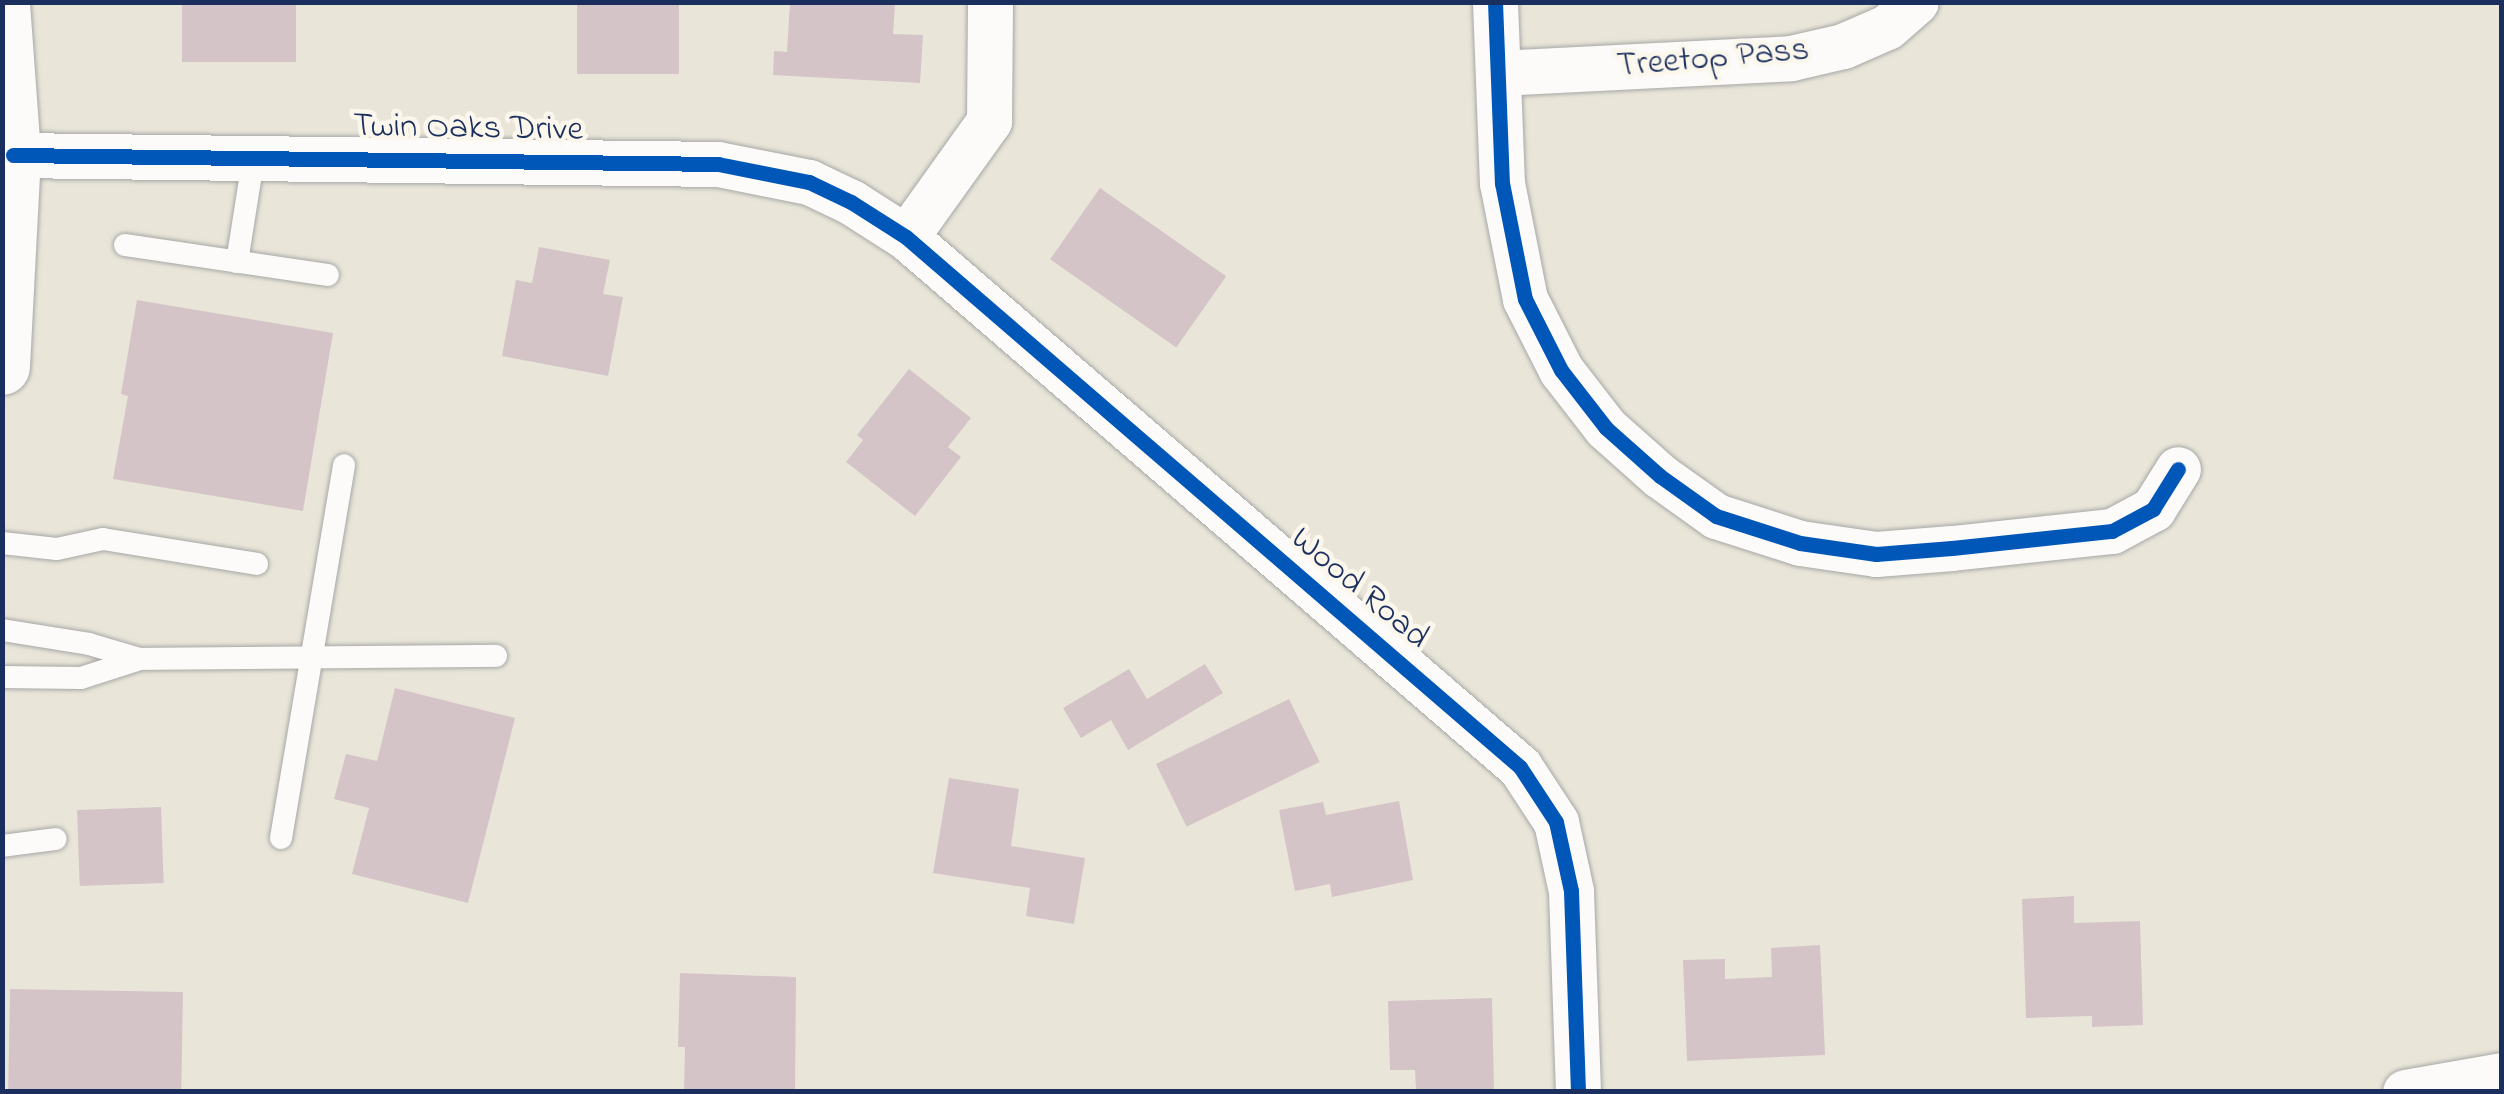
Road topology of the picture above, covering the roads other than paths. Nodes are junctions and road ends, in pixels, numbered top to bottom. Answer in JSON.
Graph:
{"nodes":[{"id":1,"x":990,"y":2,"type":"edge"},
{"id":2,"x":1495,"y":2,"type":"edge"},
{"id":3,"x":1916,"y":2,"type":"edge"},
{"id":4,"x":2,"y":4,"type":"edge"},
{"id":5,"x":1498,"y":73,"type":"junction"},
{"id":6,"x":254,"y":155,"type":"junction"},
{"id":7,"x":13,"y":156,"type":"junction"},
{"id":8,"x":906,"y":237,"type":"junction"},
{"id":9,"x":126,"y":245,"type":"dead end"},
{"id":10,"x":237,"y":262,"type":"junction"},
{"id":11,"x":328,"y":274,"type":"dead end"},
{"id":12,"x":2,"y":368,"type":"edge"},
{"id":13,"x":344,"y":465,"type":"dead end"},
{"id":14,"x":2178,"y":469,"type":"dead end"},
{"id":15,"x":2,"y":542,"type":"edge"},
{"id":16,"x":257,"y":564,"type":"dead end"},
{"id":17,"x":2,"y":630,"type":"edge"},
{"id":18,"x":496,"y":656,"type":"dead end"},
{"id":19,"x":312,"y":658,"type":"junction"},
{"id":20,"x":140,"y":660,"type":"junction"},
{"id":21,"x":2,"y":676,"type":"edge"},
{"id":22,"x":281,"y":838,"type":"dead end"},
{"id":23,"x":56,"y":840,"type":"dead end"},
{"id":24,"x":2,"y":846,"type":"edge"},
{"id":25,"x":2502,"y":1075,"type":"edge"},
{"id":26,"x":1578,"y":1092,"type":"edge"},
{"id":27,"x":2406,"y":1092,"type":"edge"}],
"edges":[{"from":1,"to":8,"type":"street"},
{"from":2,"to":5,"type":"street"},
{"from":3,"to":5,"type":"street","name":"Treetop Pass"},
{"from":4,"to":7,"type":"street"},
{"from":5,"to":14,"type":"street"},
{"from":6,"to":7,"type":"street","name":"Twin Oaks Drive"},
{"from":6,"to":8,"type":"street","name":"Twin Oaks Drive"},
{"from":6,"to":10,"type":"lane"},
{"from":7,"to":12,"type":"street"},
{"from":8,"to":26,"type":"street","name":"Wood Road"},
{"from":9,"to":10,"type":"lane"},
{"from":10,"to":11,"type":"lane"},
{"from":13,"to":19,"type":"lane"},
{"from":15,"to":16,"type":"lane"},
{"from":17,"to":20,"type":"lane"},
{"from":18,"to":19,"type":"lane"},
{"from":19,"to":20,"type":"lane"},
{"from":19,"to":22,"type":"lane"},
{"from":20,"to":21,"type":"lane"},
{"from":23,"to":24,"type":"lane"},
{"from":25,"to":27,"type":"street"}]}
